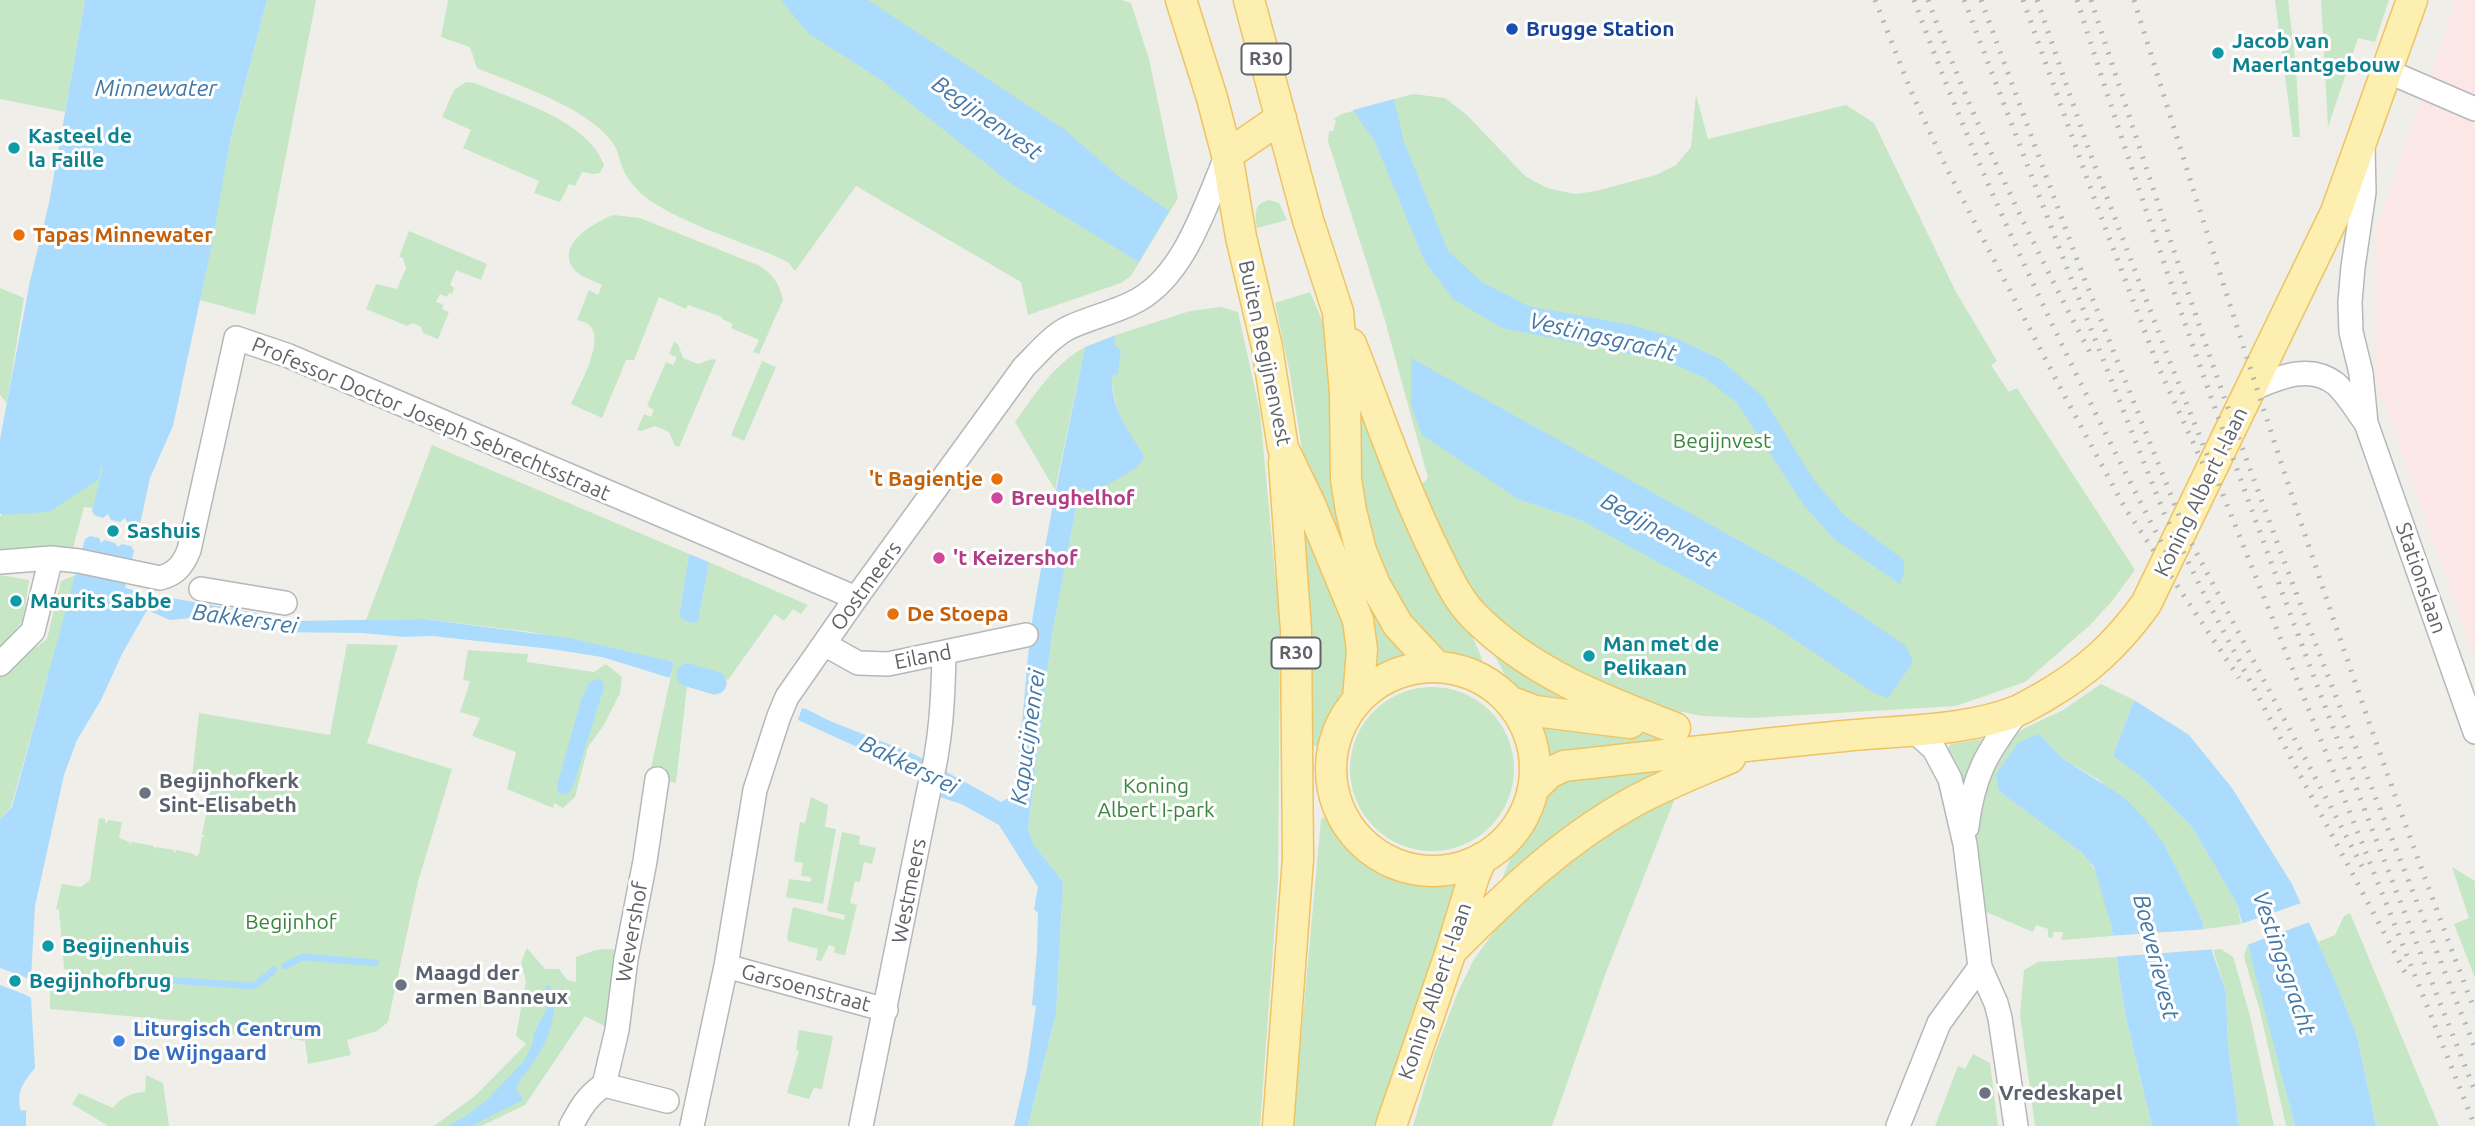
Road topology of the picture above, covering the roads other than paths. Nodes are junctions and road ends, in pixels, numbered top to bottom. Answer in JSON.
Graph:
{"nodes":[{"id":1,"x":1181,"y":0,"type":"edge"},
{"id":2,"x":1249,"y":0,"type":"edge"},
{"id":3,"x":2412,"y":0,"type":"edge"},
{"id":4,"x":2387,"y":71,"type":"junction"},
{"id":5,"x":2475,"y":109,"type":"edge"},
{"id":6,"x":1281,"y":118,"type":"junction"},
{"id":7,"x":2363,"y":142,"type":"junction"},
{"id":8,"x":1227,"y":155,"type":"junction"},
{"id":9,"x":1338,"y":312,"type":"junction"},
{"id":10,"x":2252,"y":389,"type":"junction"},
{"id":11,"x":2367,"y":424,"type":"junction"},
{"id":12,"x":1283,"y":448,"type":"junction"},
{"id":13,"x":51,"y":558,"type":"junction"},
{"id":14,"x":0,"y":562,"type":"edge"},
{"id":15,"x":171,"y":576,"type":"junction"},
{"id":16,"x":856,"y":598,"type":"junction"},
{"id":17,"x":285,"y":603,"type":"dead end"},
{"id":18,"x":1027,"y":635,"type":"dead end"},
{"id":19,"x":824,"y":644,"type":"junction"},
{"id":20,"x":944,"y":654,"type":"junction"},
{"id":21,"x":0,"y":664,"type":"edge"},
{"id":22,"x":1436,"y":666,"type":"junction"},
{"id":23,"x":1357,"y":699,"type":"junction"},
{"id":24,"x":1514,"y":703,"type":"junction"},
{"id":25,"x":2018,"y":711,"type":"junction"},
{"id":26,"x":1675,"y":728,"type":"junction"},
{"id":27,"x":1912,"y":729,"type":"junction"},
{"id":28,"x":2475,"y":732,"type":"edge"},
{"id":29,"x":1767,"y":744,"type":"junction"},
{"id":30,"x":1330,"y":774,"type":"junction"},
{"id":31,"x":657,"y":779,"type":"dead end"},
{"id":32,"x":1534,"y":788,"type":"junction"},
{"id":33,"x":1965,"y":844,"type":"junction"},
{"id":34,"x":1482,"y":858,"type":"junction"},
{"id":35,"x":1298,"y":859,"type":"junction"},
{"id":36,"x":1474,"y":913,"type":"junction"},
{"id":37,"x":726,"y":966,"type":"junction"},
{"id":38,"x":1980,"y":967,"type":"junction"},
{"id":39,"x":886,"y":1010,"type":"junction"},
{"id":40,"x":604,"y":1085,"type":"junction"},
{"id":41,"x":685,"y":1110,"type":"edge"},
{"id":42,"x":571,"y":1126,"type":"edge"},
{"id":43,"x":861,"y":1126,"type":"edge"},
{"id":44,"x":1278,"y":1126,"type":"edge"},
{"id":45,"x":1391,"y":1126,"type":"edge"},
{"id":46,"x":1898,"y":1126,"type":"edge"},
{"id":47,"x":2016,"y":1126,"type":"edge"}],
"edges":[{"from":1,"to":8,"type":"main road","name":"Buiten Begijnenvest","number":"R30"},
{"from":2,"to":6,"type":"main road","number":"R30"},
{"from":3,"to":4,"type":"main road","name":"Koning Albert I-laan"},
{"from":4,"to":5,"type":"street"},
{"from":4,"to":7,"type":"main road","name":"Koning Albert I-laan"},
{"from":6,"to":8,"type":"main road"},
{"from":6,"to":9,"type":"main road","number":"R30"},
{"from":7,"to":10,"type":"main road","name":"Koning Albert I-laan"},
{"from":7,"to":11,"type":"street","name":"Stationslaan"},
{"from":8,"to":12,"type":"main road","name":"Buiten Begijnenvest","number":"R30"},
{"from":8,"to":16,"type":"street","name":"Oostmeers"},
{"from":9,"to":22,"type":"main road","number":"R30"},
{"from":9,"to":26,"type":"main road","number":"R30"},
{"from":10,"to":11,"type":"street","name":"Stationslaan"},
{"from":10,"to":25,"type":"main road","name":"Koning Albert I-laan"},
{"from":11,"to":28,"type":"street","name":"Stationslaan"},
{"from":12,"to":23,"type":"main road","name":"Buiten Begijnenvest","number":"R30"},
{"from":12,"to":35,"type":"main road","number":"R30"},
{"from":13,"to":14,"type":"street"},
{"from":13,"to":15,"type":"street"},
{"from":13,"to":21,"type":"street"},
{"from":15,"to":16,"type":"street","name":"Professor Doctor Joseph Sebrechtsstraat"},
{"from":15,"to":17,"type":"street"},
{"from":16,"to":19,"type":"street","name":"Oostmeers"},
{"from":18,"to":20,"type":"street","name":"Eiland"},
{"from":19,"to":20,"type":"street","name":"Eiland"},
{"from":19,"to":37,"type":"street","name":"Oostmeers"},
{"from":20,"to":39,"type":"street","name":"Westmeers"},
{"from":22,"to":23,"type":"main road","number":"R30"},
{"from":22,"to":24,"type":"main road","number":"R30"},
{"from":23,"to":30,"type":"main road","number":"R30"},
{"from":24,"to":26,"type":"main road","name":"Koning Albert I-laan"},
{"from":24,"to":32,"type":"main road","number":"R30"},
{"from":25,"to":27,"type":"main road","name":"Koning Albert I-laan"},
{"from":25,"to":33,"type":"street"},
{"from":26,"to":29,"type":"main road","name":"Koning Albert I-laan"},
{"from":27,"to":29,"type":"main road","name":"Koning Albert I-laan"},
{"from":27,"to":33,"type":"street"},
{"from":29,"to":32,"type":"main road","name":"Koning Albert I-laan"},
{"from":29,"to":36,"type":"main road"},
{"from":30,"to":34,"type":"main road","number":"R30"},
{"from":30,"to":35,"type":"main road","number":"R30"},
{"from":31,"to":40,"type":"street","name":"Wevershof"},
{"from":32,"to":34,"type":"main road","number":"R30"},
{"from":33,"to":38,"type":"street"},
{"from":34,"to":36,"type":"main road","name":"Koning Albert I-laan","number":"R30"},
{"from":35,"to":44,"type":"main road","number":"R30"},
{"from":36,"to":45,"type":"main road","name":"Koning Albert I-laan"},
{"from":37,"to":39,"type":"street","name":"Garsoenstraat"},
{"from":37,"to":41,"type":"street","name":"Oostmeers"},
{"from":38,"to":46,"type":"street"},
{"from":38,"to":47,"type":"street"},
{"from":39,"to":43,"type":"street","name":"Westmeers"},
{"from":40,"to":41,"type":"street"},
{"from":40,"to":42,"type":"street"}]}
